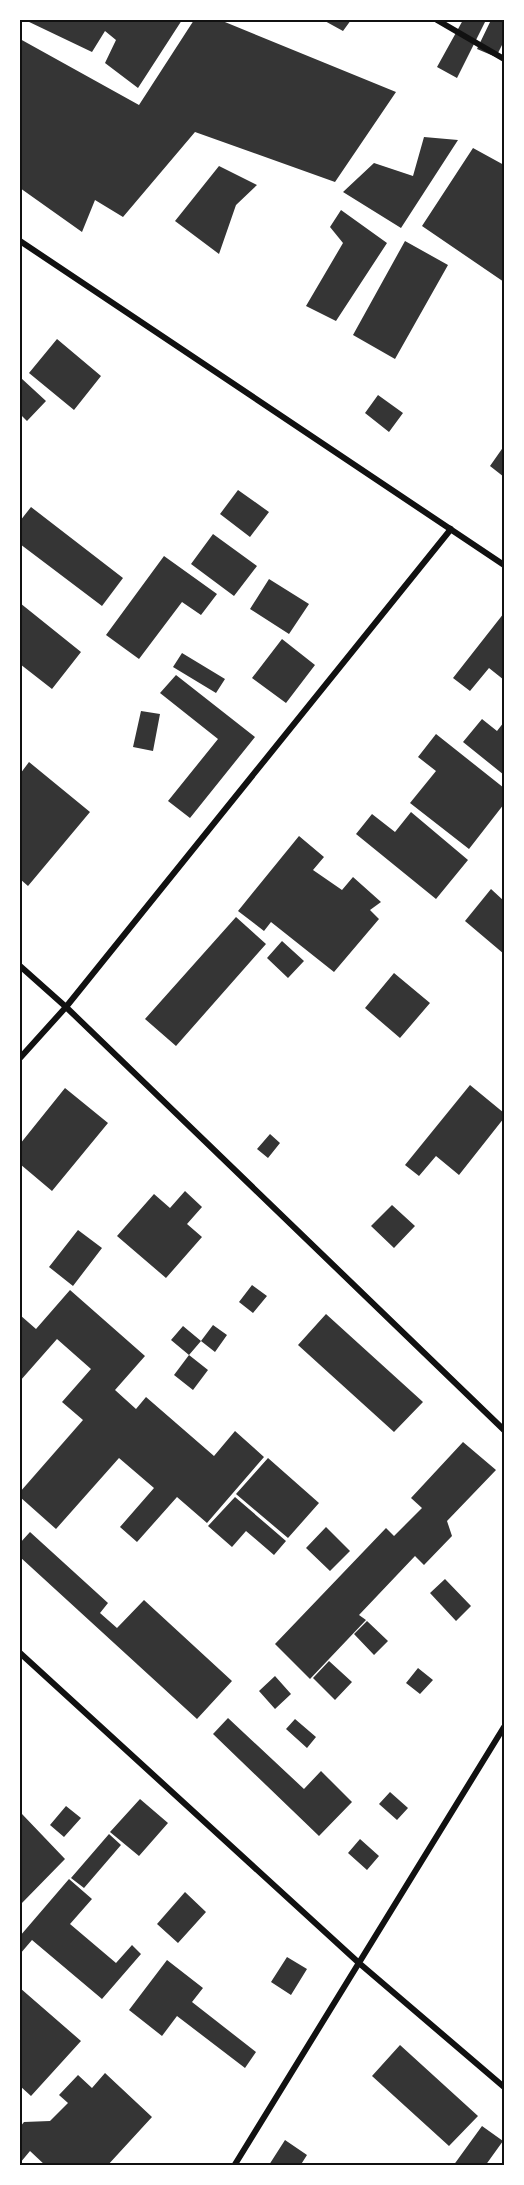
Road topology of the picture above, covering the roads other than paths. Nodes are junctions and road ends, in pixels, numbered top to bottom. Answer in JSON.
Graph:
{"nodes":[{"id":1,"x":437,"y":20,"type":"edge"},
{"id":2,"x":504,"y":59,"type":"edge"},
{"id":3,"x":20,"y":241,"type":"edge"},
{"id":4,"x":451,"y":529,"type":"junction"},
{"id":5,"x":504,"y":565,"type":"edge"},
{"id":6,"x":20,"y":966,"type":"edge"},
{"id":7,"x":66,"y":1007,"type":"junction"},
{"id":8,"x":20,"y":1058,"type":"edge"},
{"id":9,"x":504,"y":1430,"type":"edge"},
{"id":10,"x":20,"y":1653,"type":"edge"},
{"id":11,"x":504,"y":1727,"type":"edge"},
{"id":12,"x":358,"y":1963,"type":"junction"},
{"id":13,"x":504,"y":2087,"type":"edge"},
{"id":14,"x":234,"y":2166,"type":"edge"}],
"edges":[{"from":1,"to":2,"type":"street"},
{"from":3,"to":4,"type":"street"},
{"from":4,"to":5,"type":"street"},
{"from":4,"to":7,"type":"street"},
{"from":6,"to":7,"type":"street"},
{"from":7,"to":8,"type":"street"},
{"from":7,"to":9,"type":"street"},
{"from":10,"to":12,"type":"street"},
{"from":11,"to":12,"type":"street"},
{"from":12,"to":13,"type":"street"},
{"from":12,"to":14,"type":"street"}]}
